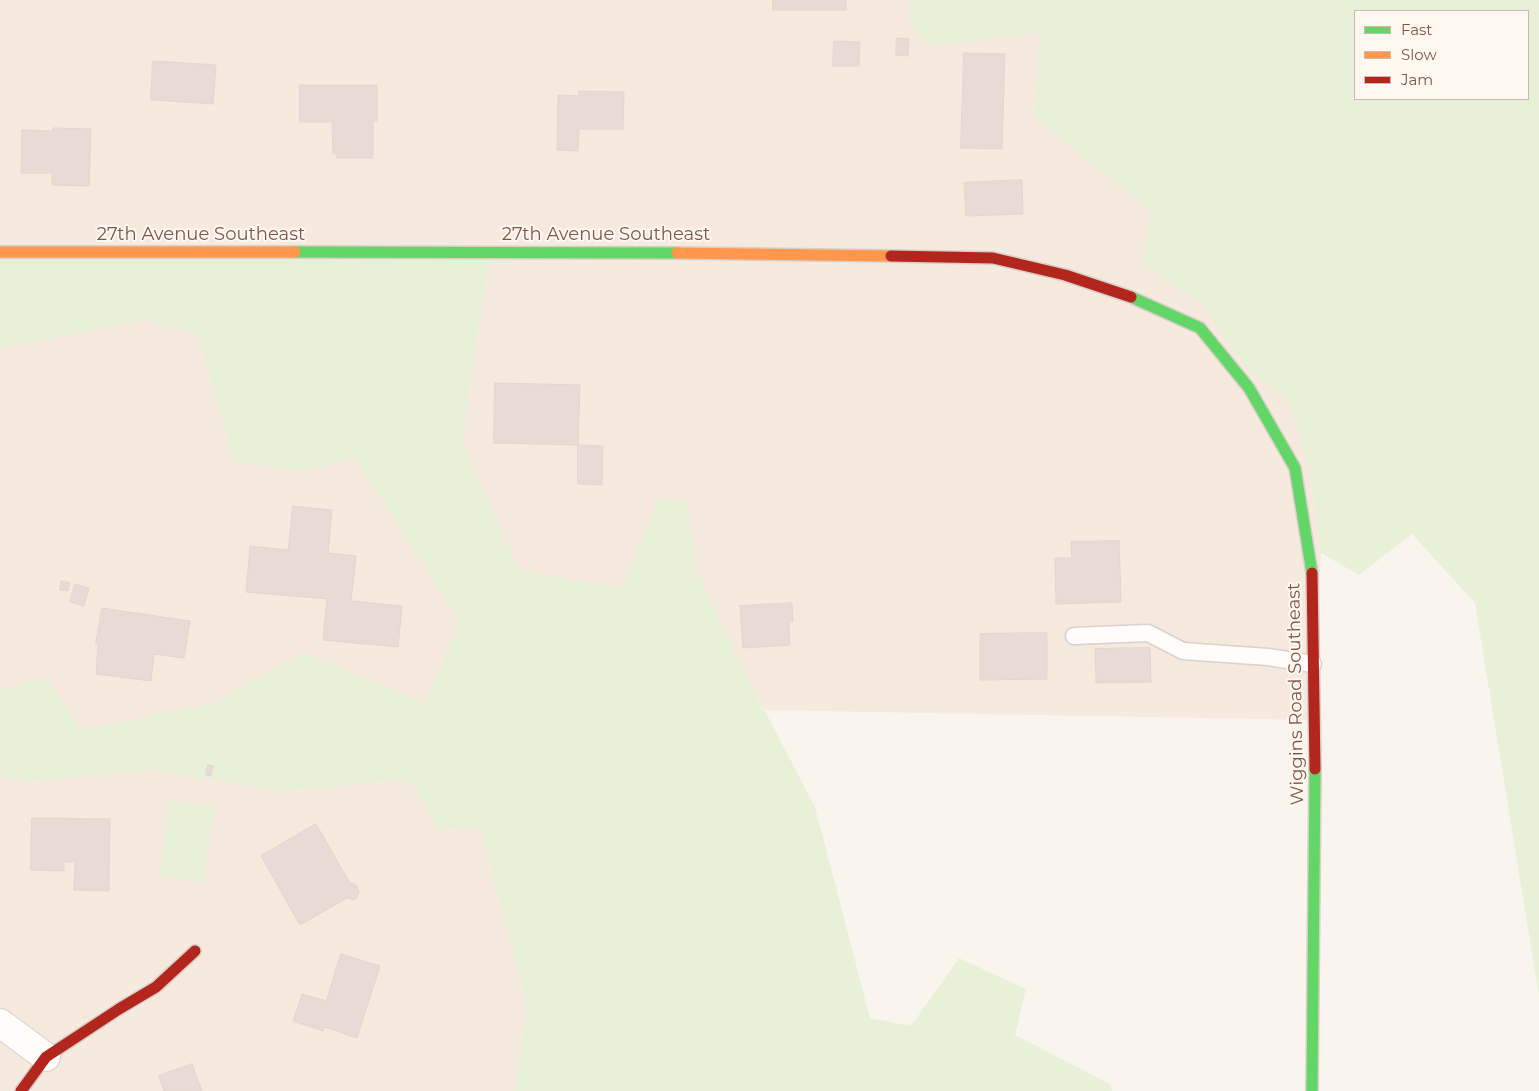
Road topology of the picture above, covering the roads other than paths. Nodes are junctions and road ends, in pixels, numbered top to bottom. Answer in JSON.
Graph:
{"nodes":[{"id":1,"x":0,"y":252,"type":"edge"},
{"id":2,"x":1200,"y":328,"type":"joint"},
{"id":3,"x":1074,"y":636,"type":"dead end"},
{"id":4,"x":1313,"y":664,"type":"junction"},
{"id":5,"x":195,"y":951,"type":"dead end"},
{"id":6,"x":0,"y":1022,"type":"edge"},
{"id":7,"x":46,"y":1057,"type":"junction"},
{"id":8,"x":21,"y":1091,"type":"edge"},
{"id":9,"x":1312,"y":1091,"type":"edge"}],
"edges":[{"from":1,"to":2,"type":"street","name":"27th Avenue Southeast"},
{"from":2,"to":4,"type":"street","name":"Wiggins Road Southeast"},
{"from":3,"to":4,"type":"lane"},
{"from":4,"to":9,"type":"street","name":"Wiggins Road Southeast"},
{"from":5,"to":7,"type":"street"},
{"from":6,"to":7,"type":"street"},
{"from":7,"to":8,"type":"street"}]}
